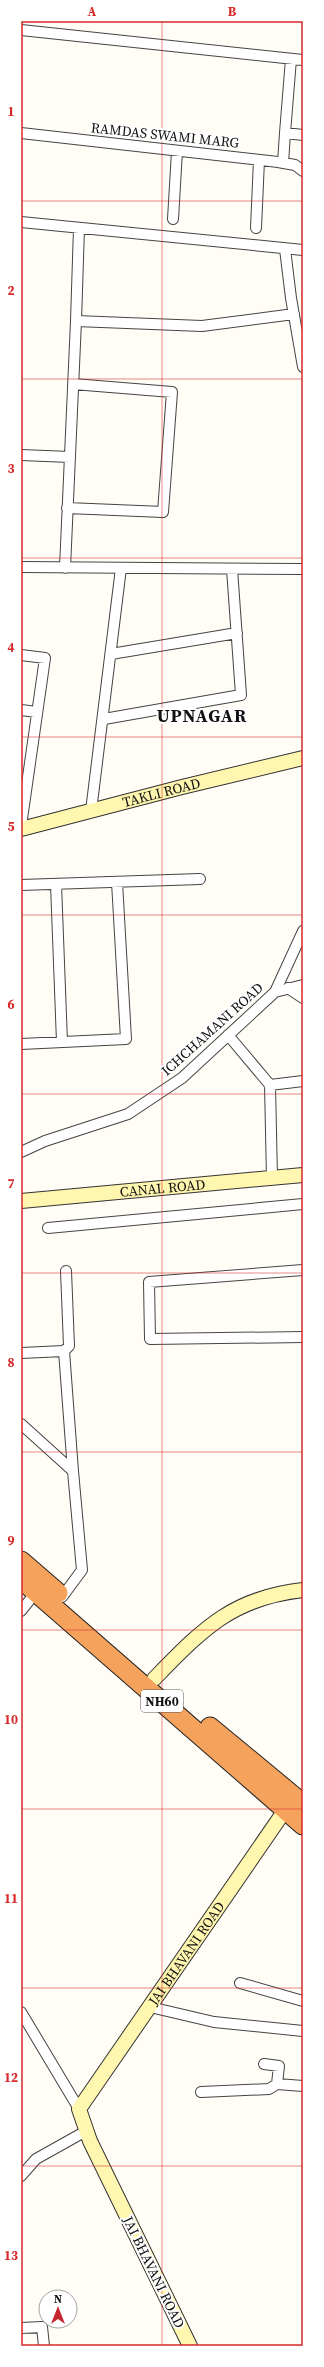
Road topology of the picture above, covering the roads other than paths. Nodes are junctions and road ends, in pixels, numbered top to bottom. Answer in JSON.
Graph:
{"nodes":[{"id":1,"x":21,"y":30,"type":"edge"},
{"id":2,"x":291,"y":59,"type":"junction"},
{"id":3,"x":303,"y":60,"type":"edge"},
{"id":4,"x":21,"y":133,"type":"edge"},
{"id":5,"x":285,"y":133,"type":"junction"},
{"id":6,"x":303,"y":135,"type":"edge"},
{"id":7,"x":177,"y":151,"type":"junction"},
{"id":8,"x":259,"y":160,"type":"junction"},
{"id":9,"x":283,"y":163,"type":"junction"},
{"id":10,"x":303,"y":171,"type":"edge"},
{"id":11,"x":173,"y":220,"type":"dead end"},
{"id":12,"x":21,"y":222,"type":"edge"},
{"id":13,"x":79,"y":228,"type":"junction"},
{"id":14,"x":256,"y":228,"type":"dead end"},
{"id":15,"x":285,"y":249,"type":"junction"},
{"id":16,"x":303,"y":250,"type":"edge"},
{"id":17,"x":297,"y":319,"type":"edge"},
{"id":18,"x":76,"y":321,"type":"junction"},
{"id":19,"x":303,"y":367,"type":"edge"},
{"id":20,"x":73,"y":384,"type":"junction"},
{"id":21,"x":21,"y":456,"type":"edge"},
{"id":22,"x":70,"y":458,"type":"junction"},
{"id":23,"x":67,"y":508,"type":"junction"},
{"id":24,"x":21,"y":567,"type":"edge"},
{"id":25,"x":65,"y":568,"type":"junction"},
{"id":26,"x":121,"y":568,"type":"junction"},
{"id":27,"x":232,"y":568,"type":"junction"},
{"id":28,"x":303,"y":569,"type":"edge"},
{"id":29,"x":237,"y":633,"type":"junction"},
{"id":30,"x":111,"y":654,"type":"junction"},
{"id":31,"x":21,"y":655,"type":"edge"},
{"id":32,"x":21,"y":710,"type":"edge"},
{"id":33,"x":37,"y":712,"type":"junction"},
{"id":34,"x":104,"y":719,"type":"junction"},
{"id":35,"x":303,"y":758,"type":"edge"},
{"id":36,"x":26,"y":760,"type":"edge"},
{"id":37,"x":91,"y":811,"type":"junction"},
{"id":38,"x":21,"y":826,"type":"edge"},
{"id":39,"x":21,"y":829,"type":"edge"},
{"id":40,"x":200,"y":879,"type":"dead end"},
{"id":41,"x":117,"y":882,"type":"junction"},
{"id":42,"x":56,"y":884,"type":"junction"},
{"id":43,"x":21,"y":885,"type":"edge"},
{"id":44,"x":303,"y":931,"type":"edge"},
{"id":45,"x":303,"y":985,"type":"edge"},
{"id":46,"x":288,"y":988,"type":"junction"},
{"id":47,"x":275,"y":992,"type":"junction"},
{"id":48,"x":303,"y":998,"type":"edge"},
{"id":49,"x":228,"y":1035,"type":"junction"},
{"id":50,"x":62,"y":1042,"type":"junction"},
{"id":51,"x":21,"y":1044,"type":"edge"},
{"id":52,"x":303,"y":1082,"type":"edge"},
{"id":53,"x":270,"y":1085,"type":"junction"},
{"id":54,"x":21,"y":1152,"type":"edge"},
{"id":55,"x":303,"y":1175,"type":"edge"},
{"id":56,"x":272,"y":1178,"type":"junction"},
{"id":57,"x":21,"y":1201,"type":"edge"},
{"id":58,"x":303,"y":1204,"type":"edge"},
{"id":59,"x":48,"y":1228,"type":"dead end"},
{"id":60,"x":303,"y":1270,"type":"edge"},
{"id":61,"x":66,"y":1271,"type":"dead end"},
{"id":62,"x":303,"y":1337,"type":"edge"},
{"id":63,"x":64,"y":1351,"type":"junction"},
{"id":64,"x":21,"y":1353,"type":"edge"},
{"id":65,"x":21,"y":1424,"type":"edge"},
{"id":66,"x":73,"y":1471,"type":"junction"},
{"id":67,"x":21,"y":1561,"type":"edge"},
{"id":68,"x":21,"y":1579,"type":"edge"},
{"id":69,"x":303,"y":1590,"type":"edge"},
{"id":70,"x":36,"y":1592,"type":"junction"},
{"id":71,"x":62,"y":1597,"type":"junction"},
{"id":72,"x":21,"y":1611,"type":"edge"},
{"id":73,"x":154,"y":1679,"type":"junction"},
{"id":74,"x":294,"y":1804,"type":"edge"},
{"id":75,"x":303,"y":1824,"type":"edge"},
{"id":76,"x":240,"y":1983,"type":"dead end"},
{"id":77,"x":303,"y":2001,"type":"edge"},
{"id":78,"x":150,"y":2006,"type":"junction"},
{"id":79,"x":21,"y":2012,"type":"edge"},
{"id":80,"x":303,"y":2031,"type":"edge"},
{"id":81,"x":264,"y":2064,"type":"dead end"},
{"id":82,"x":277,"y":2084,"type":"junction"},
{"id":83,"x":303,"y":2086,"type":"edge"},
{"id":84,"x":201,"y":2092,"type":"dead end"},
{"id":85,"x":79,"y":2109,"type":"junction"},
{"id":86,"x":86,"y":2131,"type":"junction"},
{"id":87,"x":21,"y":2176,"type":"edge"},
{"id":88,"x":21,"y":2328,"type":"edge"},
{"id":89,"x":44,"y":2346,"type":"edge"},
{"id":90,"x":190,"y":2346,"type":"edge"}],
"edges":[{"from":1,"to":2,"type":"street"},
{"from":2,"to":3,"type":"street"},
{"from":2,"to":5,"type":"street"},
{"from":4,"to":7,"type":"street","name":"RAMDAS SWAMI MARG"},
{"from":5,"to":6,"type":"street"},
{"from":5,"to":9,"type":"street"},
{"from":7,"to":8,"type":"street","name":"RAMDAS SWAMI MARG"},
{"from":7,"to":11,"type":"street"},
{"from":8,"to":9,"type":"street","name":"RAMDAS SWAMI MARG"},
{"from":8,"to":14,"type":"street"},
{"from":9,"to":10,"type":"street","name":"RAMDAS SWAMI MARG"},
{"from":12,"to":13,"type":"street"},
{"from":13,"to":15,"type":"street"},
{"from":13,"to":18,"type":"street"},
{"from":15,"to":16,"type":"street"},
{"from":15,"to":17,"type":"street"},
{"from":17,"to":18,"type":"street"},
{"from":17,"to":19,"type":"street"},
{"from":18,"to":20,"type":"street"},
{"from":20,"to":22,"type":"street"},
{"from":20,"to":23,"type":"street"},
{"from":21,"to":22,"type":"street"},
{"from":22,"to":23,"type":"street"},
{"from":23,"to":25,"type":"street"},
{"from":24,"to":25,"type":"street"},
{"from":25,"to":26,"type":"street"},
{"from":26,"to":27,"type":"street"},
{"from":26,"to":30,"type":"street"},
{"from":27,"to":28,"type":"street"},
{"from":27,"to":29,"type":"street"},
{"from":29,"to":30,"type":"street"},
{"from":29,"to":34,"type":"street"},
{"from":30,"to":34,"type":"street"},
{"from":31,"to":33,"type":"street"},
{"from":32,"to":33,"type":"street"},
{"from":33,"to":36,"type":"street"},
{"from":34,"to":37,"type":"street"},
{"from":35,"to":37,"type":"street","name":"TAKLI ROAD"},
{"from":36,"to":38,"type":"street"},
{"from":37,"to":39,"type":"street","name":"TAKLI ROAD"},
{"from":40,"to":41,"type":"street"},
{"from":41,"to":42,"type":"street"},
{"from":41,"to":50,"type":"street"},
{"from":42,"to":43,"type":"street"},
{"from":42,"to":50,"type":"street"},
{"from":44,"to":47,"type":"street","name":"ICHCHAMANI ROAD"},
{"from":45,"to":46,"type":"street"},
{"from":46,"to":47,"type":"street"},
{"from":46,"to":48,"type":"street"},
{"from":47,"to":49,"type":"street","name":"ICHCHAMANI ROAD"},
{"from":49,"to":53,"type":"street"},
{"from":49,"to":54,"type":"street","name":"ICHCHAMANI ROAD"},
{"from":50,"to":51,"type":"street"},
{"from":52,"to":53,"type":"street"},
{"from":53,"to":56,"type":"street"},
{"from":55,"to":56,"type":"street","name":"CANAL ROAD"},
{"from":56,"to":57,"type":"street","name":"CANAL ROAD"},
{"from":58,"to":59,"type":"street"},
{"from":60,"to":62,"type":"street"},
{"from":61,"to":63,"type":"street"},
{"from":63,"to":64,"type":"street"},
{"from":63,"to":66,"type":"street"},
{"from":65,"to":66,"type":"street"},
{"from":66,"to":71,"type":"street"},
{"from":67,"to":71,"type":"highway"},
{"from":68,"to":70,"type":"highway","number":"NH60"},
{"from":69,"to":73,"type":"street"},
{"from":70,"to":72,"type":"street"},
{"from":70,"to":74,"type":"highway","number":"NH60"},
{"from":71,"to":73,"type":"highway","number":"NH60"},
{"from":73,"to":74,"type":"highway","number":"NH60"},
{"from":74,"to":75,"type":"highway","number":"NH60"},
{"from":74,"to":78,"type":"street","name":"JAI BHAVANI ROAD"},
{"from":76,"to":77,"type":"street"},
{"from":78,"to":80,"type":"street"},
{"from":78,"to":85,"type":"street","name":"JAI BHAVANI ROAD"},
{"from":79,"to":85,"type":"street","name":"JAI BHAVANI ROAD"},
{"from":81,"to":82,"type":"street"},
{"from":82,"to":83,"type":"street"},
{"from":82,"to":84,"type":"street"},
{"from":85,"to":86,"type":"street","name":"JAI BHAVANI ROAD"},
{"from":86,"to":87,"type":"street"},
{"from":86,"to":90,"type":"street","name":"JAI BHAVANI ROAD"},
{"from":88,"to":89,"type":"street"}]}
